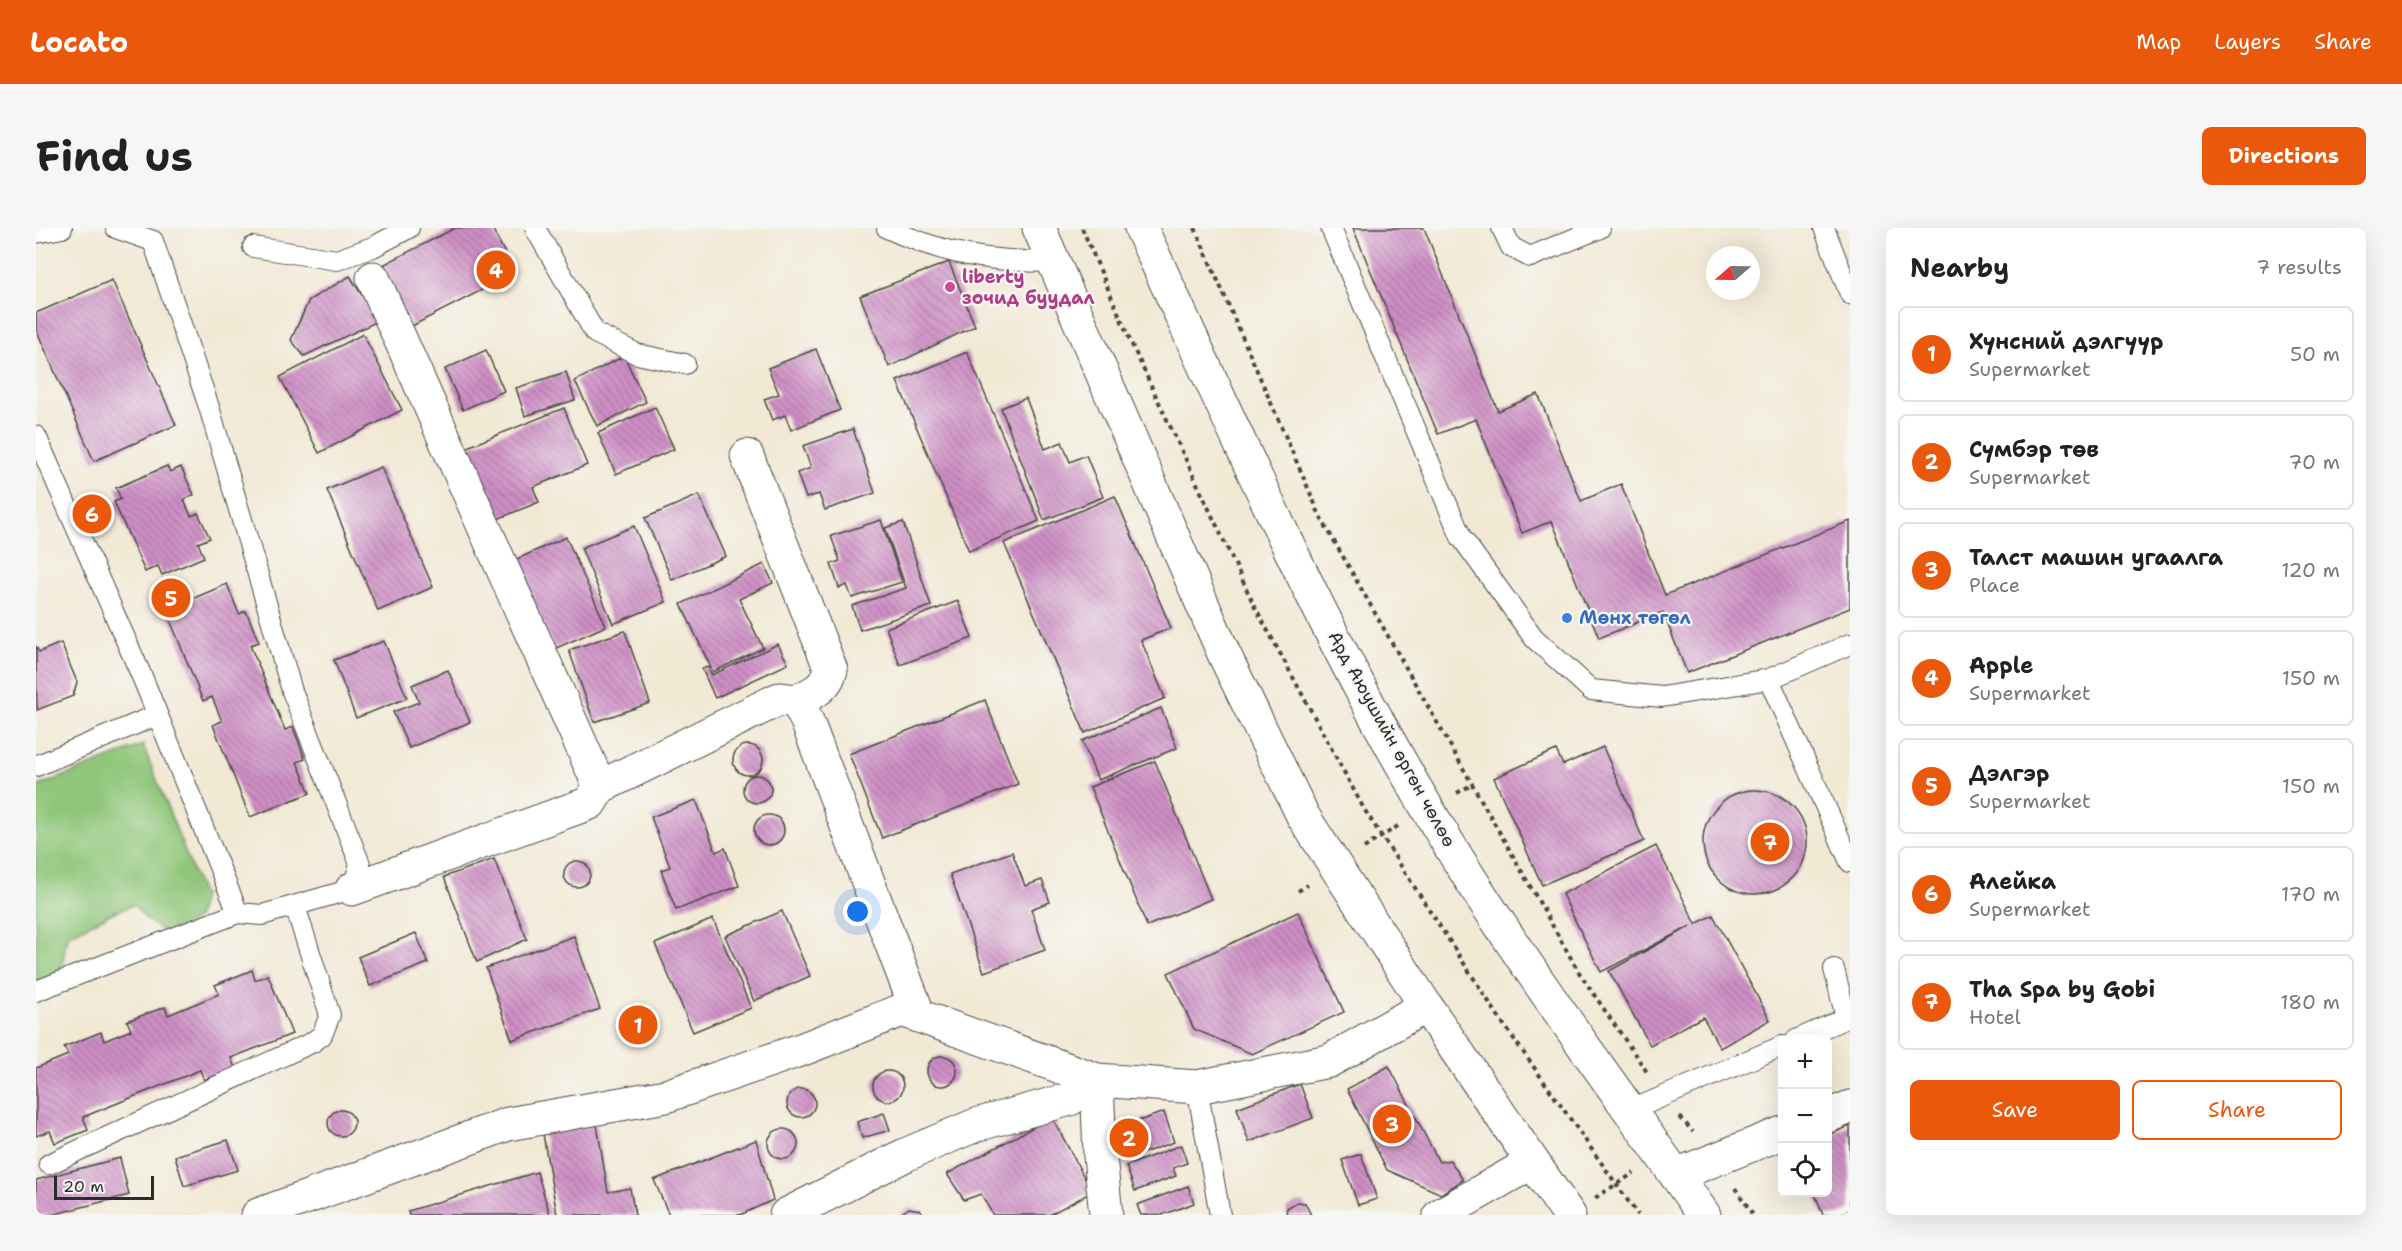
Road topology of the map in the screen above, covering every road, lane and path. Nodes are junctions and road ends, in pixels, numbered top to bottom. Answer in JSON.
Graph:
{"nodes":[{"id":1,"x":62,"y":228,"type":"edge"},
{"id":2,"x":116,"y":228,"type":"edge"},
{"id":3,"x":409,"y":228,"type":"edge"},
{"id":4,"x":535,"y":228,"type":"edge"},
{"id":5,"x":887,"y":228,"type":"edge"},
{"id":6,"x":1039,"y":228,"type":"edge"},
{"id":7,"x":1082,"y":228,"type":"edge"},
{"id":8,"x":1141,"y":228,"type":"edge"},
{"id":9,"x":1195,"y":228,"type":"edge"},
{"id":10,"x":1331,"y":228,"type":"edge"},
{"id":11,"x":1502,"y":228,"type":"edge"},
{"id":12,"x":1600,"y":228,"type":"edge"},
{"id":13,"x":1824,"y":228,"type":"edge"},
{"id":14,"x":36,"y":232,"type":"edge"},
{"id":15,"x":253,"y":247,"type":"dead end"},
{"id":16,"x":1053,"y":262,"type":"junction"},
{"id":17,"x":373,"y":278,"type":"dead end"},
{"id":18,"x":1850,"y":294,"type":"edge"},
{"id":19,"x":686,"y":364,"type":"dead end"},
{"id":20,"x":36,"y":436,"type":"edge"},
{"id":21,"x":747,"y":456,"type":"dead end"},
{"id":22,"x":1850,"y":644,"type":"edge"},
{"id":23,"x":1769,"y":679,"type":"junction"},
{"id":24,"x":797,"y":701,"type":"junction"},
{"id":25,"x":157,"y":715,"type":"junction"},
{"id":26,"x":36,"y":766,"type":"edge"},
{"id":27,"x":1473,"y":784,"type":"junction"},
{"id":28,"x":600,"y":787,"type":"junction"},
{"id":29,"x":1427,"y":809,"type":"junction"},
{"id":30,"x":1382,"y":836,"type":"junction"},
{"id":31,"x":1850,"y":862,"type":"edge"},
{"id":32,"x":1335,"y":867,"type":"junction"},
{"id":33,"x":352,"y":889,"type":"junction"},
{"id":34,"x":1298,"y":891,"type":"dead end"},
{"id":35,"x":295,"y":906,"type":"junction"},
{"id":36,"x":238,"y":913,"type":"junction"},
{"id":37,"x":1834,"y":969,"type":"dead end"},
{"id":38,"x":36,"y":990,"type":"edge"},
{"id":39,"x":1426,"y":1006,"type":"junction"},
{"id":40,"x":919,"y":1016,"type":"junction"},
{"id":41,"x":1807,"y":1035,"type":"edge"},
{"id":42,"x":1778,"y":1048,"type":"edge"},
{"id":43,"x":1097,"y":1080,"type":"junction"},
{"id":44,"x":1197,"y":1087,"type":"junction"},
{"id":45,"x":1665,"y":1098,"type":"junction"},
{"id":46,"x":1850,"y":1107,"type":"edge"},
{"id":47,"x":1629,"y":1111,"type":"junction"},
{"id":48,"x":1832,"y":1114,"type":"edge"},
{"id":49,"x":1778,"y":1135,"type":"edge"},
{"id":50,"x":1716,"y":1159,"type":"junction"},
{"id":51,"x":1531,"y":1163,"type":"junction"},
{"id":52,"x":49,"y":1164,"type":"dead end"},
{"id":53,"x":1676,"y":1175,"type":"junction"},
{"id":54,"x":258,"y":1215,"type":"edge"},
{"id":55,"x":786,"y":1215,"type":"edge"},
{"id":56,"x":1106,"y":1215,"type":"edge"},
{"id":57,"x":1220,"y":1215,"type":"edge"},
{"id":58,"x":1440,"y":1215,"type":"edge"},
{"id":59,"x":1569,"y":1215,"type":"edge"},
{"id":60,"x":1638,"y":1215,"type":"edge"},
{"id":61,"x":1704,"y":1215,"type":"edge"},
{"id":62,"x":1753,"y":1215,"type":"edge"}],
"edges":[{"from":1,"to":14,"type":"lane"},
{"from":2,"to":33,"type":"lane"},
{"from":3,"to":15,"type":"lane"},
{"from":4,"to":19,"type":"lane"},
{"from":5,"to":16,"type":"lane"},
{"from":6,"to":16,"type":"street"},
{"from":7,"to":30,"type":"path"},
{"from":8,"to":29,"type":"street","name":"Ард Аюушийн өргөн чөлөө"},
{"from":9,"to":27,"type":"path"},
{"from":10,"to":23,"type":"lane"},
{"from":11,"to":12,"type":"lane"},
{"from":13,"to":18,"type":"lane"},
{"from":16,"to":32,"type":"street"},
{"from":17,"to":28,"type":"street"},
{"from":20,"to":25,"type":"lane"},
{"from":21,"to":24,"type":"street"},
{"from":22,"to":23,"type":"lane"},
{"from":23,"to":31,"type":"lane"},
{"from":24,"to":28,"type":"street"},
{"from":24,"to":40,"type":"street"},
{"from":25,"to":26,"type":"lane"},
{"from":25,"to":36,"type":"lane"},
{"from":27,"to":29,"type":"path"},
{"from":27,"to":45,"type":"path"},
{"from":28,"to":33,"type":"street"},
{"from":29,"to":30,"type":"path"},
{"from":29,"to":47,"type":"street","name":"Ард Аюушийн өргөн чөлөө"},
{"from":30,"to":32,"type":"path"},
{"from":30,"to":60,"type":"path"},
{"from":32,"to":34,"type":"path"},
{"from":32,"to":39,"type":"street"},
{"from":33,"to":35,"type":"lane"},
{"from":35,"to":36,"type":"lane"},
{"from":35,"to":52,"type":"lane"},
{"from":36,"to":38,"type":"lane"},
{"from":37,"to":41,"type":"lane"},
{"from":39,"to":44,"type":"street"},
{"from":39,"to":51,"type":"street"},
{"from":40,"to":43,"type":"street"},
{"from":40,"to":54,"type":"street"},
{"from":42,"to":45,"type":"lane"},
{"from":43,"to":44,"type":"street"},
{"from":43,"to":55,"type":"street"},
{"from":43,"to":56,"type":"street"},
{"from":44,"to":57,"type":"lane"},
{"from":45,"to":47,"type":"lane"},
{"from":45,"to":50,"type":"path"},
{"from":46,"to":48,"type":"street"},
{"from":47,"to":53,"type":"street","name":"Ард Аюушийн өргөн чөлөө"},
{"from":49,"to":50,"type":"street"},
{"from":50,"to":53,"type":"street"},
{"from":50,"to":62,"type":"path"},
{"from":51,"to":58,"type":"street"},
{"from":51,"to":59,"type":"street"},
{"from":53,"to":61,"type":"street","name":"Ард Аюушийн өргөн чөлөө"}]}
